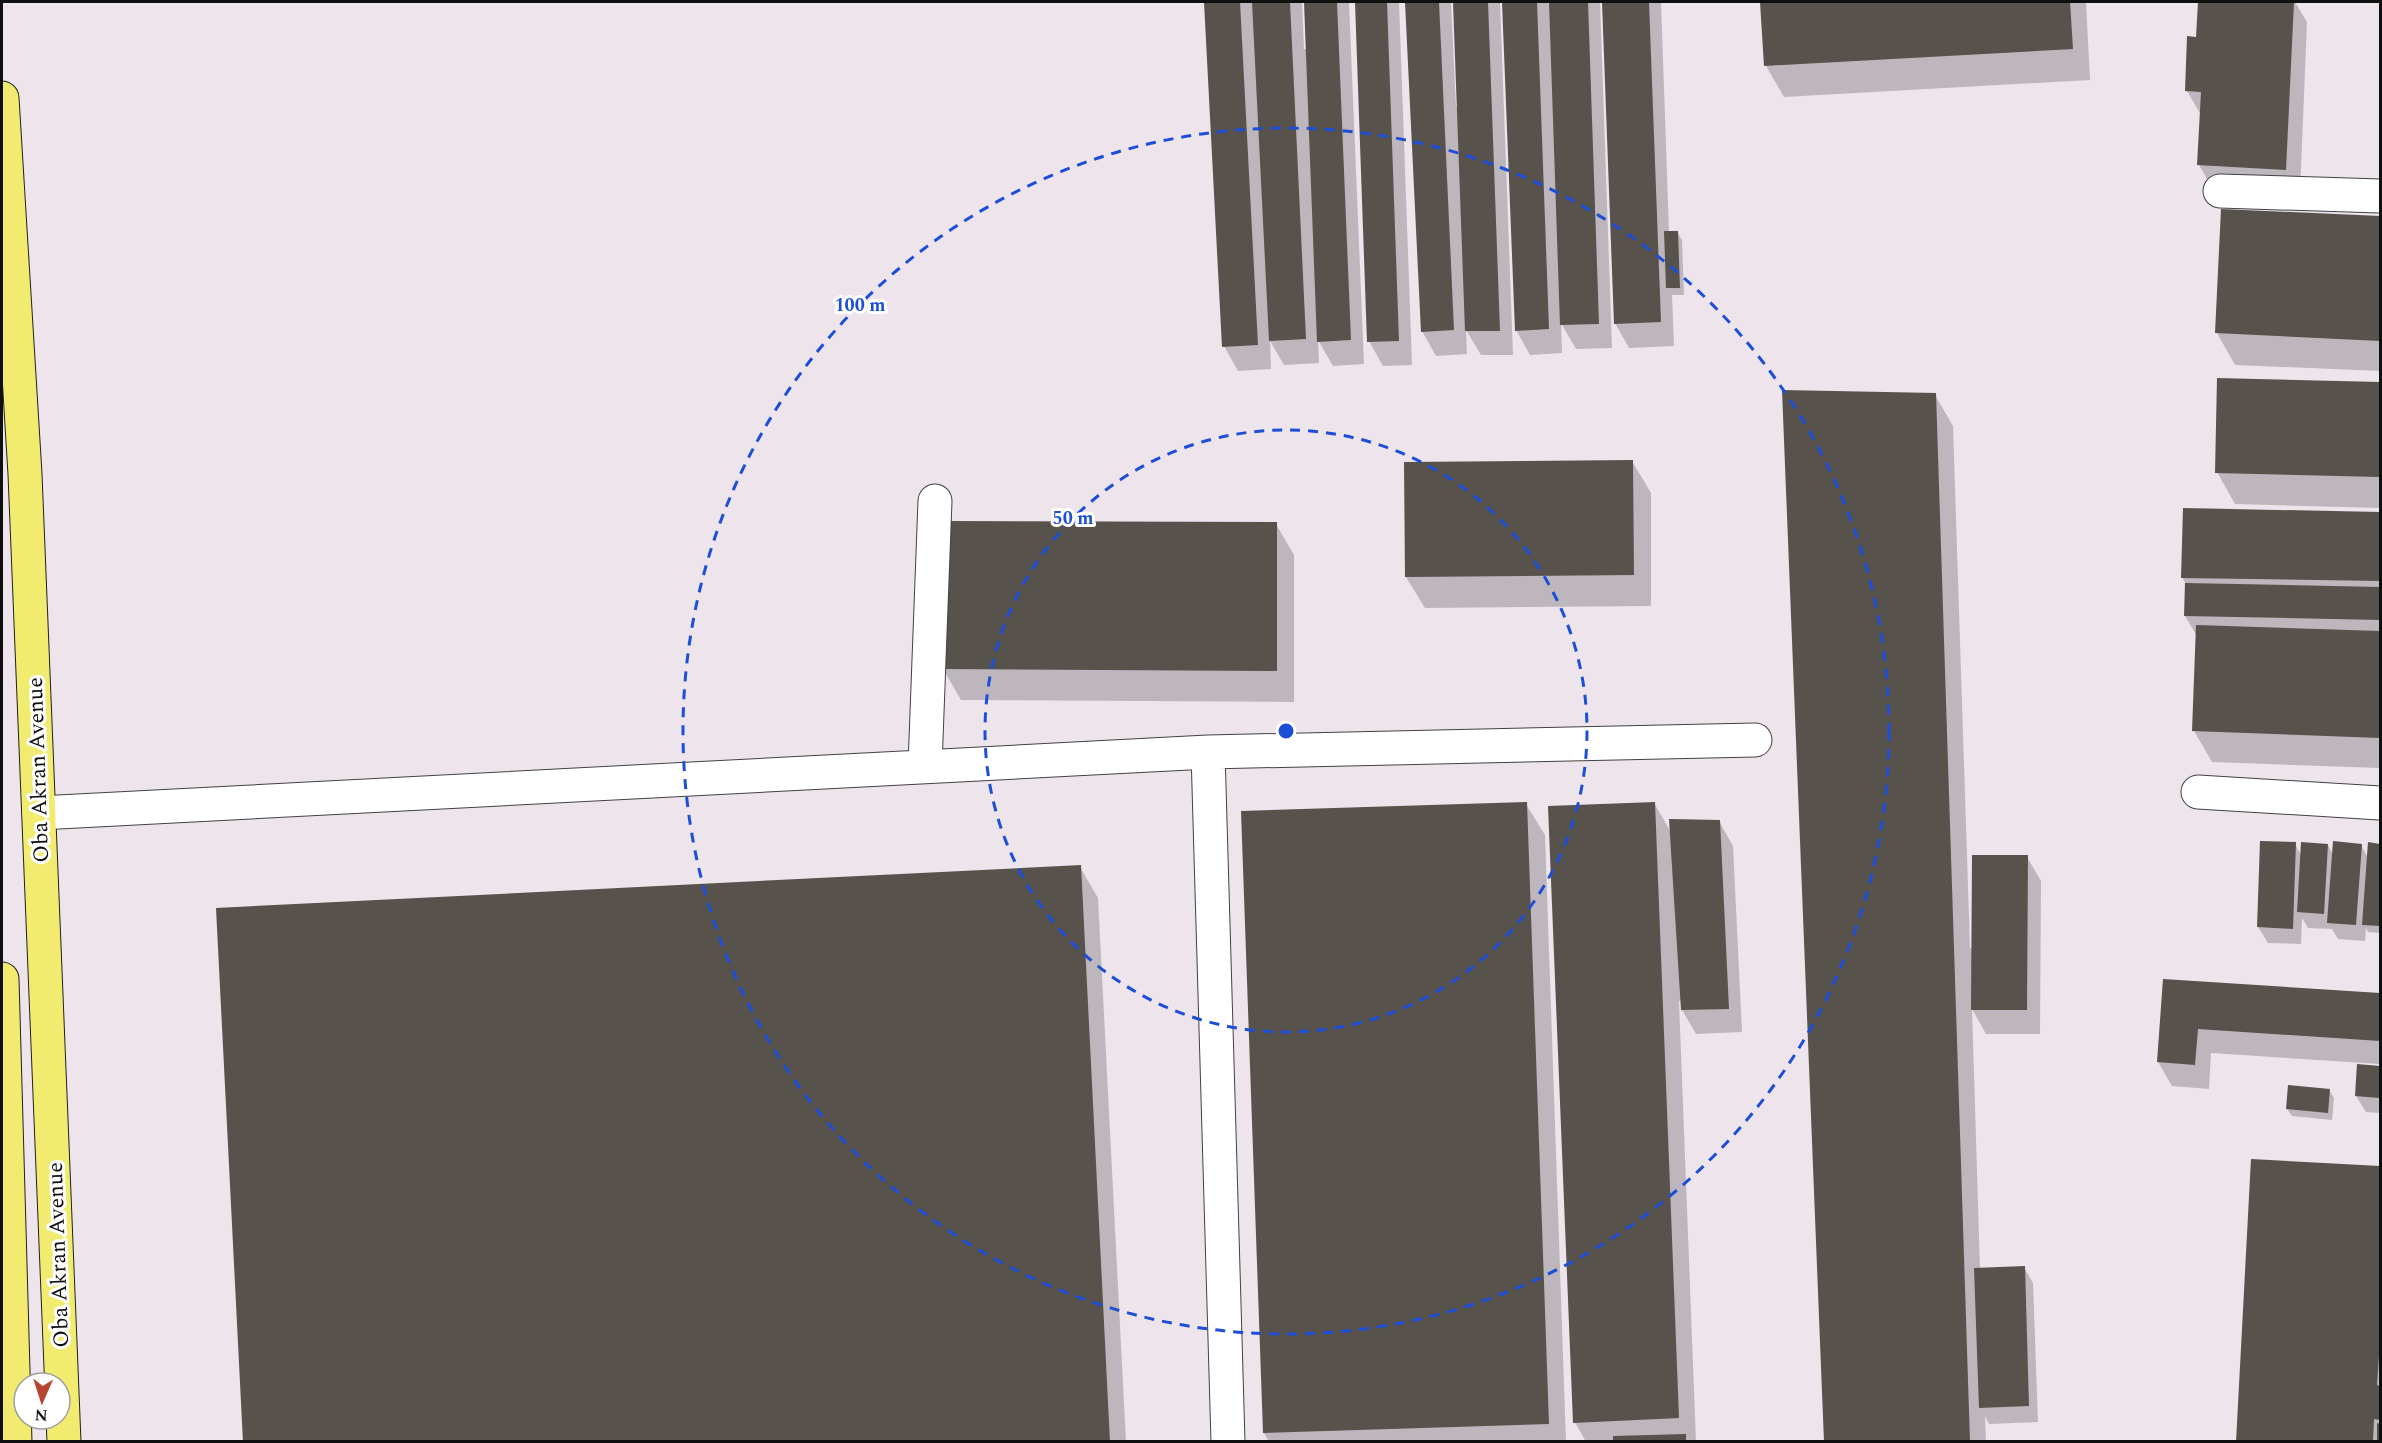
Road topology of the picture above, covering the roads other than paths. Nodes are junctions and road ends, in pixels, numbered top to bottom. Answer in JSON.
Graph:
{"nodes":[{"id":1,"x":2,"y":98,"type":"edge"},
{"id":2,"x":2220,"y":191,"type":"dead end"},
{"id":3,"x":2380,"y":196,"type":"edge"},
{"id":4,"x":935,"y":501,"type":"dead end"},
{"id":5,"x":1755,"y":740,"type":"dead end"},
{"id":6,"x":1208,"y":752,"type":"junction"},
{"id":7,"x":925,"y":765,"type":"junction"},
{"id":8,"x":2198,"y":792,"type":"dead end"},
{"id":9,"x":2380,"y":803,"type":"edge"},
{"id":10,"x":39,"y":813,"type":"junction"},
{"id":11,"x":2,"y":979,"type":"edge"},
{"id":12,"x":4,"y":1159,"type":"edge"},
{"id":13,"x":8,"y":1385,"type":"edge"},
{"id":14,"x":15,"y":1442,"type":"edge"},
{"id":15,"x":64,"y":1442,"type":"edge"},
{"id":16,"x":1228,"y":1442,"type":"edge"}],
"edges":[{"from":1,"to":10,"type":"main road","name":"Oba Akran Avenue"},
{"from":2,"to":3,"type":"lane"},
{"from":4,"to":7,"type":"lane"},
{"from":5,"to":6,"type":"lane"},
{"from":6,"to":7,"type":"lane"},
{"from":6,"to":16,"type":"lane"},
{"from":7,"to":10,"type":"lane"},
{"from":8,"to":9,"type":"lane"},
{"from":10,"to":15,"type":"main road","name":"Oba Akran Avenue"},
{"from":11,"to":12,"type":"main road","name":"Oba Akran Avenue"},
{"from":12,"to":13,"type":"main road","name":"Oba Akran Avenue"},
{"from":13,"to":14,"type":"main road","name":"Oba Akran Avenue"}]}
